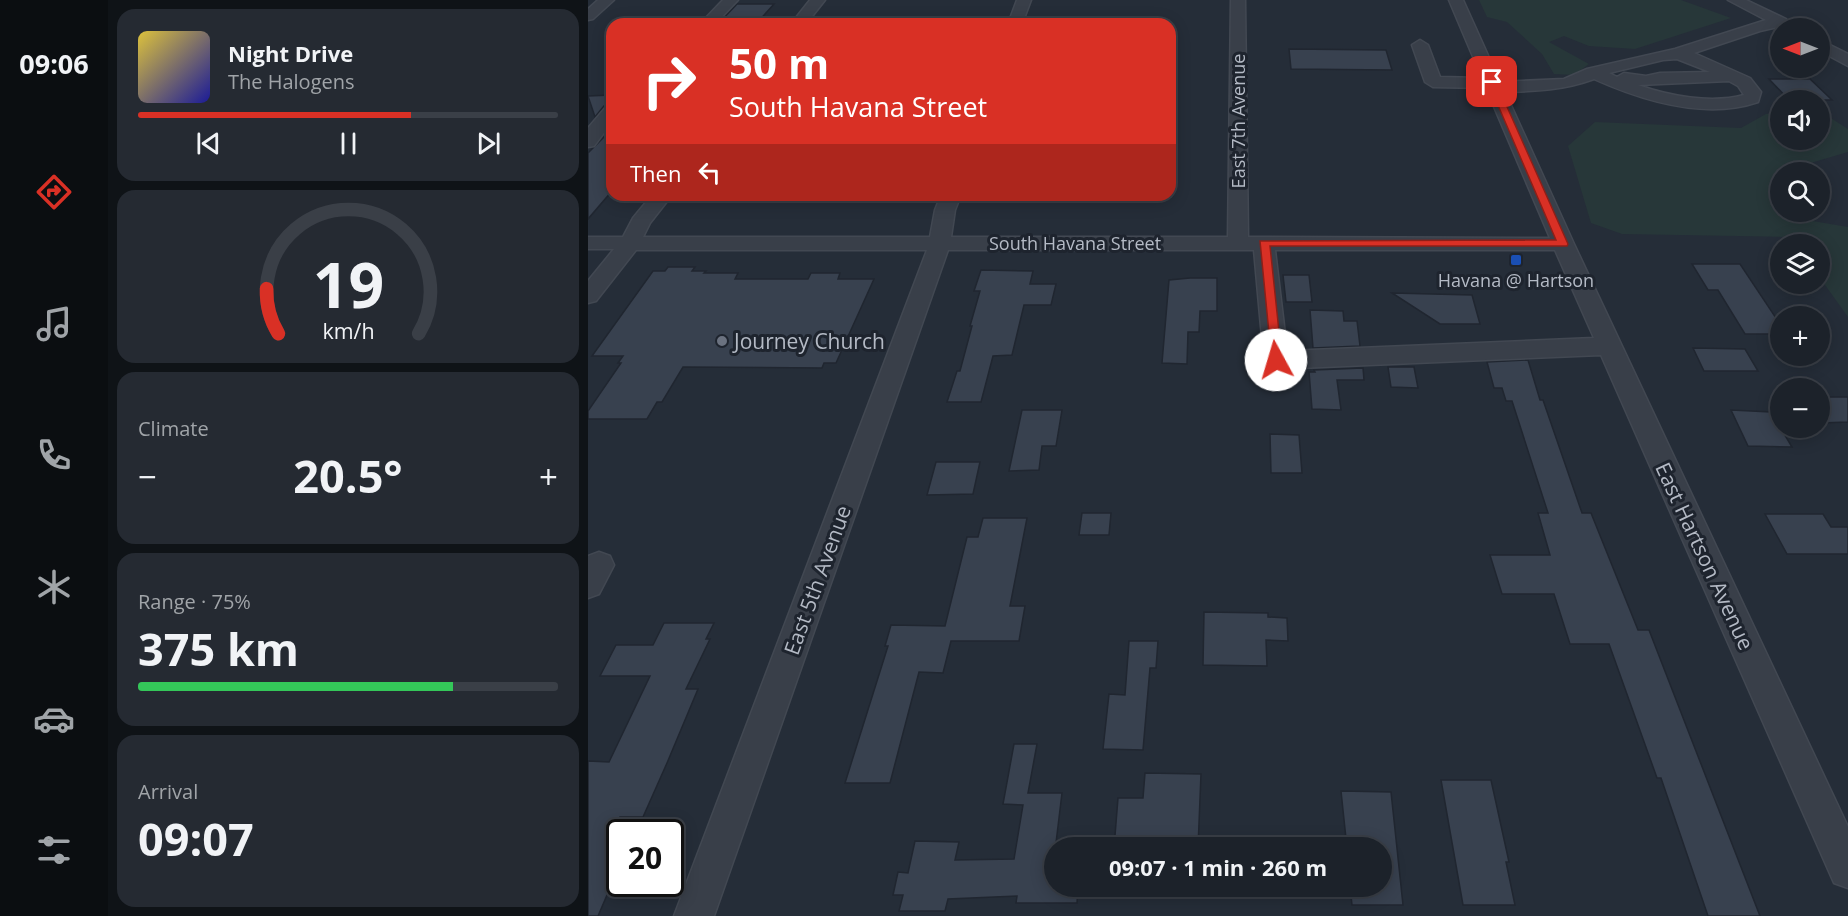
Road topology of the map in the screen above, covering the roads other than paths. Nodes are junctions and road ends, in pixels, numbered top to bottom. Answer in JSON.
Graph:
{"nodes":[{"id":1,"x":607,"y":0,"type":"edge"},
{"id":2,"x":731,"y":0,"type":"edge"},
{"id":3,"x":818,"y":0,"type":"edge"},
{"id":4,"x":1024,"y":0,"type":"edge"},
{"id":5,"x":1238,"y":0,"type":"edge"},
{"id":6,"x":1456,"y":0,"type":"edge"},
{"id":7,"x":1735,"y":0,"type":"edge"},
{"id":8,"x":588,"y":16,"type":"edge"},
{"id":9,"x":713,"y":18,"type":"edge"},
{"id":10,"x":803,"y":18,"type":"edge"},
{"id":11,"x":1017,"y":18,"type":"edge"},
{"id":12,"x":1770,"y":18,"type":"edge"},
{"id":13,"x":1770,"y":27,"type":"edge"},
{"id":14,"x":1420,"y":45,"type":"dead end"},
{"id":15,"x":1830,"y":51,"type":"edge"},
{"id":16,"x":1677,"y":54,"type":"junction"},
{"id":17,"x":1848,"y":61,"type":"edge"},
{"id":18,"x":1600,"y":70,"type":"junction"},
{"id":19,"x":1732,"y":77,"type":"junction"},
{"id":20,"x":1493,"y":85,"type":"junction"},
{"id":21,"x":606,"y":118,"type":"edge"},
{"id":22,"x":588,"y":142,"type":"edge"},
{"id":23,"x":657,"y":201,"type":"edge"},
{"id":24,"x":949,"y":201,"type":"edge"},
{"id":25,"x":588,"y":243,"type":"edge"},
{"id":26,"x":630,"y":243,"type":"junction"},
{"id":27,"x":940,"y":243,"type":"junction"},
{"id":28,"x":1238,"y":243,"type":"junction"},
{"id":29,"x":1264,"y":243,"type":"junction"},
{"id":30,"x":1563,"y":244,"type":"junction"},
{"id":31,"x":588,"y":296,"type":"edge"},
{"id":32,"x":1609,"y":346,"type":"junction"},
{"id":33,"x":1848,"y":869,"type":"edge"},
{"id":34,"x":694,"y":916,"type":"edge"}],
"edges":[{"from":1,"to":8,"type":"street"},
{"from":2,"to":9,"type":"street"},
{"from":3,"to":10,"type":"street"},
{"from":4,"to":11,"type":"street"},
{"from":5,"to":28,"type":"street","name":"East 7th Avenue"},
{"from":6,"to":20,"type":"street","name":"East Hartson Avenue"},
{"from":7,"to":12,"type":"street"},
{"from":13,"to":16,"type":"street"},
{"from":14,"to":20,"type":"street"},
{"from":15,"to":17,"type":"street"},
{"from":16,"to":18,"type":"street"},
{"from":16,"to":19,"type":"street"},
{"from":18,"to":19,"type":"street"},
{"from":18,"to":19,"type":"street"},
{"from":18,"to":20,"type":"street"},
{"from":20,"to":30,"type":"street","name":"East Hartson Avenue"},
{"from":21,"to":22,"type":"street"},
{"from":23,"to":26,"type":"street"},
{"from":24,"to":27,"type":"street","name":"East 5th Avenue"},
{"from":25,"to":26,"type":"street","name":"South Havana Street"},
{"from":26,"to":27,"type":"street","name":"South Havana Street"},
{"from":26,"to":31,"type":"street"},
{"from":27,"to":28,"type":"street","name":"South Havana Street"},
{"from":27,"to":34,"type":"street","name":"East 5th Avenue"},
{"from":28,"to":29,"type":"street","name":"South Havana Street"},
{"from":29,"to":30,"type":"street","name":"South Havana Street"},
{"from":29,"to":32,"type":"street"},
{"from":30,"to":32,"type":"street","name":"East Hartson Avenue"},
{"from":32,"to":33,"type":"street","name":"East Hartson Avenue"}]}
